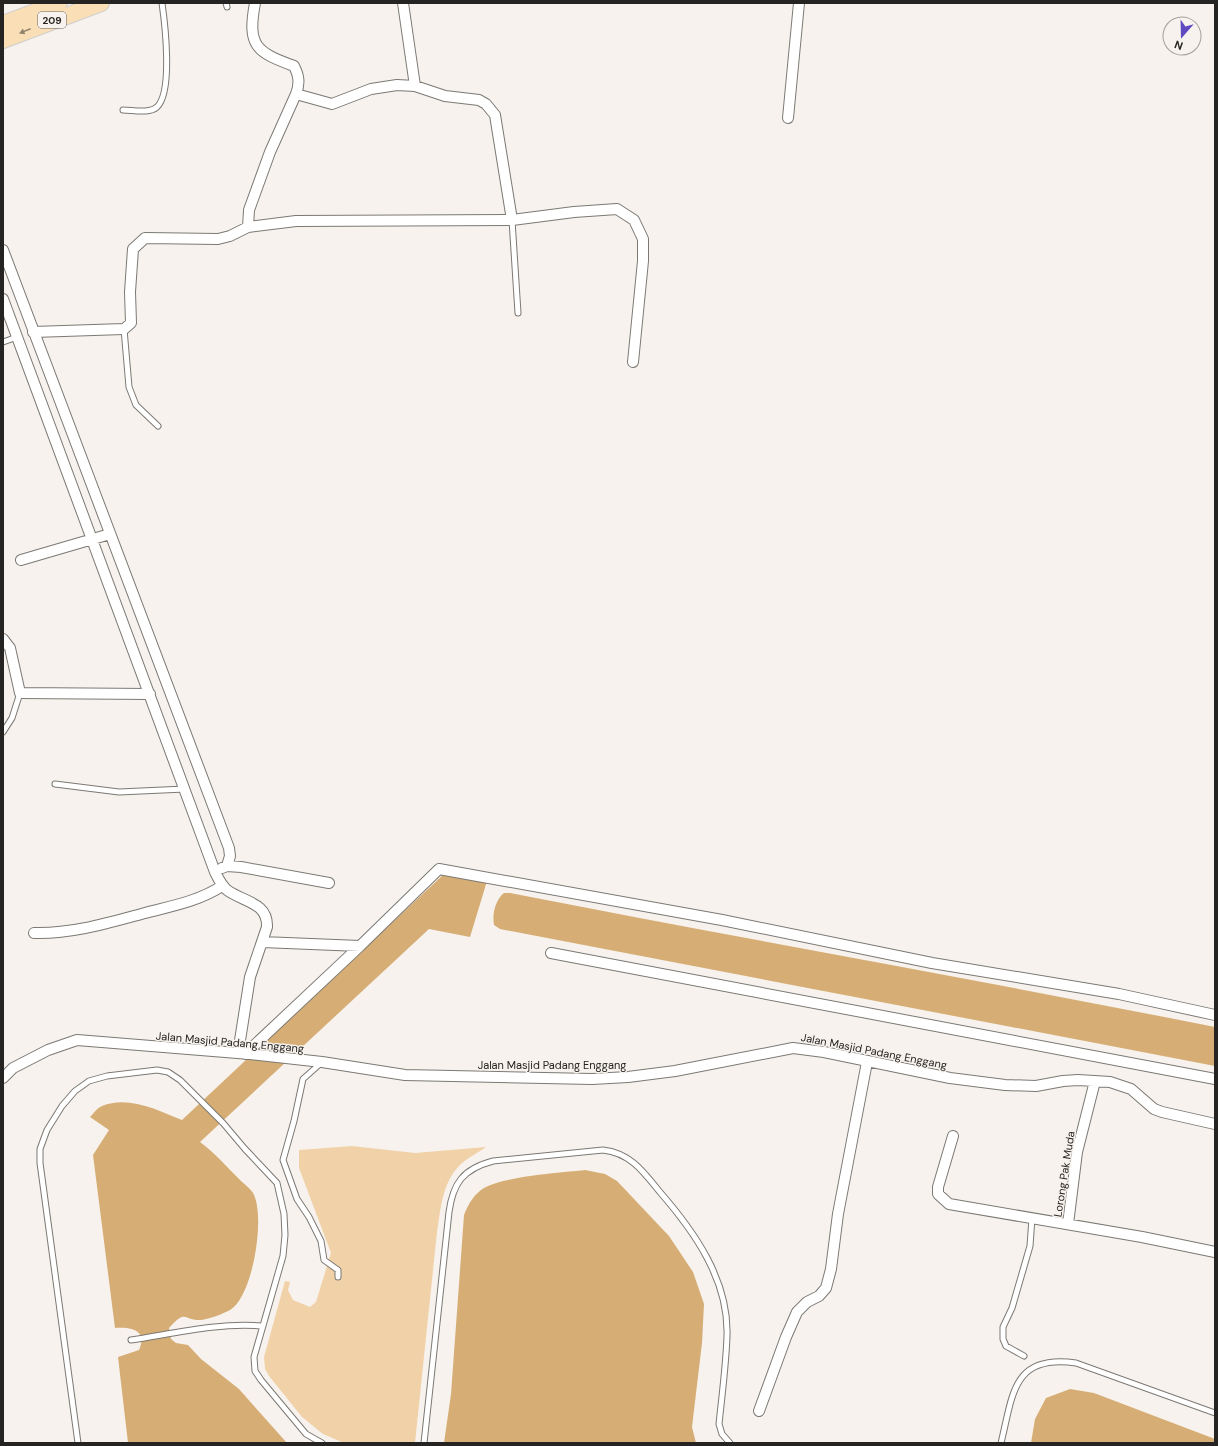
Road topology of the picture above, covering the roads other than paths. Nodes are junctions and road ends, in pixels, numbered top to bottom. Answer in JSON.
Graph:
{"nodes":[{"id":1,"x":59,"y":3,"type":"edge"},
{"id":2,"x":101,"y":3,"type":"edge"},
{"id":3,"x":162,"y":3,"type":"edge"},
{"id":4,"x":255,"y":3,"type":"edge"},
{"id":5,"x":403,"y":3,"type":"edge"},
{"id":6,"x":799,"y":3,"type":"edge"},
{"id":7,"x":40,"y":6,"type":"edge"},
{"id":8,"x":3,"y":24,"type":"edge"},
{"id":9,"x":3,"y":40,"type":"edge"},
{"id":10,"x":415,"y":86,"type":"junction"},
{"id":11,"x":296,"y":94,"type":"junction"},
{"id":12,"x":123,"y":110,"type":"dead end"},
{"id":13,"x":788,"y":118,"type":"dead end"},
{"id":14,"x":512,"y":220,"type":"junction"},
{"id":15,"x":248,"y":228,"type":"junction"},
{"id":16,"x":3,"y":250,"type":"edge"},
{"id":17,"x":3,"y":299,"type":"edge"},
{"id":18,"x":518,"y":313,"type":"dead end"},
{"id":19,"x":124,"y":329,"type":"junction"},
{"id":20,"x":33,"y":332,"type":"junction"},
{"id":21,"x":17,"y":337,"type":"junction"},
{"id":22,"x":3,"y":342,"type":"edge"},
{"id":23,"x":633,"y":362,"type":"dead end"},
{"id":24,"x":158,"y":426,"type":"dead end"},
{"id":25,"x":110,"y":534,"type":"junction"},
{"id":26,"x":93,"y":539,"type":"junction"},
{"id":27,"x":21,"y":560,"type":"dead end"},
{"id":28,"x":3,"y":639,"type":"edge"},
{"id":29,"x":20,"y":693,"type":"junction"},
{"id":30,"x":150,"y":694,"type":"junction"},
{"id":31,"x":3,"y":732,"type":"edge"},
{"id":32,"x":55,"y":784,"type":"dead end"},
{"id":33,"x":186,"y":789,"type":"junction"},
{"id":34,"x":227,"y":866,"type":"junction"},
{"id":35,"x":215,"y":872,"type":"junction"},
{"id":36,"x":329,"y":883,"type":"dead end"},
{"id":37,"x":222,"y":886,"type":"junction"},
{"id":38,"x":34,"y":933,"type":"dead end"},
{"id":39,"x":262,"y":942,"type":"junction"},
{"id":40,"x":360,"y":946,"type":"junction"},
{"id":41,"x":551,"y":953,"type":"dead end"},
{"id":42,"x":1215,"y":1015,"type":"edge"},
{"id":43,"x":245,"y":1054,"type":"junction"},
{"id":44,"x":322,"y":1062,"type":"junction"},
{"id":45,"x":867,"y":1062,"type":"junction"},
{"id":46,"x":3,"y":1078,"type":"edge"},
{"id":47,"x":1215,"y":1079,"type":"edge"},
{"id":48,"x":1095,"y":1081,"type":"junction"},
{"id":49,"x":1215,"y":1124,"type":"edge"},
{"id":50,"x":953,"y":1136,"type":"dead end"},
{"id":51,"x":1032,"y":1217,"type":"junction"},
{"id":52,"x":1068,"y":1224,"type":"junction"},
{"id":53,"x":1215,"y":1252,"type":"edge"},
{"id":54,"x":338,"y":1277,"type":"dead end"},
{"id":55,"x":261,"y":1326,"type":"junction"},
{"id":56,"x":131,"y":1340,"type":"dead end"},
{"id":57,"x":1024,"y":1356,"type":"dead end"},
{"id":58,"x":759,"y":1412,"type":"dead end"},
{"id":59,"x":1215,"y":1413,"type":"edge"},
{"id":60,"x":78,"y":1443,"type":"edge"},
{"id":61,"x":322,"y":1443,"type":"edge"},
{"id":62,"x":424,"y":1443,"type":"edge"},
{"id":63,"x":730,"y":1443,"type":"edge"},
{"id":64,"x":1001,"y":1443,"type":"edge"}],
"edges":[{"from":1,"to":7,"type":"main road","number":"209"},
{"from":2,"to":9,"type":"main road","number":"209","one_way":true},
{"from":3,"to":12,"type":"lane"},
{"from":4,"to":11,"type":"street"},
{"from":5,"to":10,"type":"street"},
{"from":6,"to":13,"type":"street"},
{"from":7,"to":8,"type":"main road","number":"209"},
{"from":10,"to":11,"type":"street"},
{"from":10,"to":14,"type":"street"},
{"from":11,"to":15,"type":"street"},
{"from":14,"to":15,"type":"street"},
{"from":14,"to":18,"type":"lane"},
{"from":14,"to":23,"type":"street"},
{"from":15,"to":19,"type":"street"},
{"from":16,"to":20,"type":"street"},
{"from":17,"to":21,"type":"street"},
{"from":19,"to":20,"type":"street"},
{"from":19,"to":24,"type":"lane"},
{"from":20,"to":25,"type":"street"},
{"from":21,"to":22,"type":"lane"},
{"from":21,"to":26,"type":"street"},
{"from":25,"to":26,"type":"street"},
{"from":25,"to":34,"type":"street"},
{"from":26,"to":27,"type":"street"},
{"from":26,"to":30,"type":"street"},
{"from":28,"to":29,"type":"street"},
{"from":29,"to":30,"type":"street"},
{"from":29,"to":31,"type":"lane"},
{"from":30,"to":33,"type":"street"},
{"from":32,"to":33,"type":"lane"},
{"from":33,"to":35,"type":"street"},
{"from":34,"to":35,"type":"street"},
{"from":34,"to":36,"type":"street"},
{"from":35,"to":37,"type":"street"},
{"from":37,"to":38,"type":"street"},
{"from":37,"to":39,"type":"street"},
{"from":39,"to":40,"type":"street"},
{"from":39,"to":43,"type":"street"},
{"from":40,"to":42,"type":"street"},
{"from":40,"to":43,"type":"street"},
{"from":41,"to":47,"type":"street"},
{"from":43,"to":44,"type":"street","name":"Jalan Masjid Padang Enggang"},
{"from":43,"to":46,"type":"street","name":"Jalan Masjid Padang Enggang"},
{"from":44,"to":45,"type":"street","name":"Jalan Masjid Padang Enggang"},
{"from":44,"to":54,"type":"lane"},
{"from":45,"to":48,"type":"street","name":"Jalan Masjid Padang Enggang"},
{"from":45,"to":58,"type":"street"},
{"from":48,"to":49,"type":"street","name":"Jalan Masjid Padang Enggang"},
{"from":48,"to":52,"type":"street","name":"Lorong Pak Muda"},
{"from":50,"to":51,"type":"street"},
{"from":51,"to":52,"type":"street"},
{"from":51,"to":57,"type":"lane"},
{"from":52,"to":53,"type":"street"},
{"from":55,"to":56,"type":"lane"},
{"from":55,"to":60,"type":"lane"},
{"from":55,"to":61,"type":"lane"},
{"from":59,"to":64,"type":"lane"},
{"from":62,"to":63,"type":"lane"}]}
